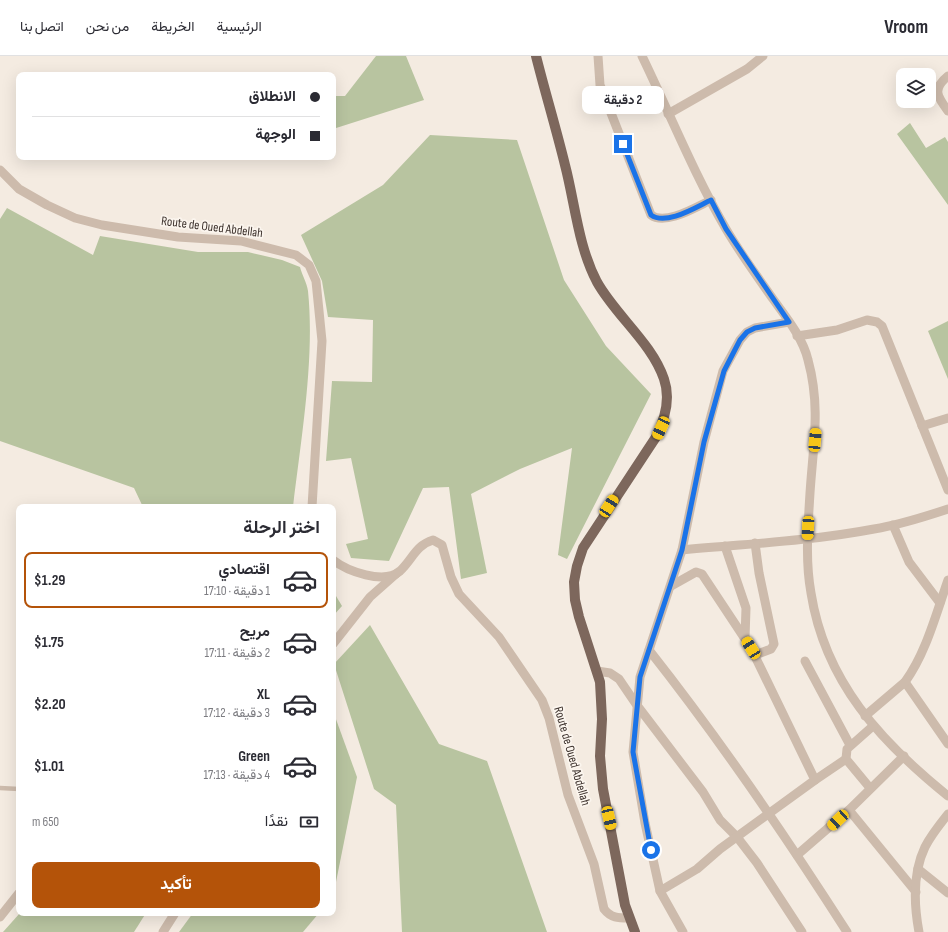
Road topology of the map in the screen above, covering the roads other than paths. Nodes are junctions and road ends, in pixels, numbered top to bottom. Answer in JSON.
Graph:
{"nodes":[{"id":1,"x":536,"y":56,"type":"edge"},
{"id":2,"x":598,"y":56,"type":"edge"},
{"id":3,"x":642,"y":56,"type":"edge"},
{"id":4,"x":763,"y":56,"type":"edge"},
{"id":5,"x":948,"y":76,"type":"edge"},
{"id":6,"x":948,"y":111,"type":"edge"},
{"id":7,"x":668,"y":114,"type":"junction"},
{"id":8,"x":0,"y":170,"type":"edge"},
{"id":9,"x":711,"y":200,"type":"junction"},
{"id":10,"x":789,"y":322,"type":"junction"},
{"id":11,"x":797,"y":336,"type":"junction"},
{"id":12,"x":948,"y":418,"type":"edge"},
{"id":13,"x":922,"y":426,"type":"junction"},
{"id":14,"x":948,"y":490,"type":"edge"},
{"id":15,"x":312,"y":504,"type":"edge"},
{"id":16,"x":948,"y":509,"type":"edge"},
{"id":17,"x":893,"y":525,"type":"junction"},
{"id":18,"x":808,"y":540,"type":"junction"},
{"id":19,"x":755,"y":543,"type":"junction"},
{"id":20,"x":725,"y":546,"type":"junction"},
{"id":21,"x":682,"y":550,"type":"junction"},
{"id":22,"x":336,"y":562,"type":"edge"},
{"id":23,"x":399,"y":572,"type":"junction"},
{"id":24,"x":948,"y":580,"type":"edge"},
{"id":25,"x":671,"y":586,"type":"junction"},
{"id":26,"x":940,"y":603,"type":"junction"},
{"id":27,"x":745,"y":638,"type":"junction"},
{"id":28,"x":336,"y":640,"type":"edge"},
{"id":29,"x":649,"y":650,"type":"junction"},
{"id":30,"x":755,"y":655,"type":"junction"},
{"id":31,"x":805,"y":661,"type":"dead end"},
{"id":32,"x":597,"y":671,"type":"junction"},
{"id":33,"x":905,"y":682,"type":"junction"},
{"id":34,"x":636,"y":704,"type":"junction"},
{"id":35,"x":864,"y":716,"type":"junction"},
{"id":36,"x":873,"y":726,"type":"junction"},
{"id":37,"x":948,"y":744,"type":"edge"},
{"id":38,"x":850,"y":745,"type":"junction"},
{"id":39,"x":904,"y":756,"type":"junction"},
{"id":40,"x":846,"y":759,"type":"junction"},
{"id":41,"x":815,"y":780,"type":"junction"},
{"id":42,"x":0,"y":788,"type":"edge"},
{"id":43,"x":870,"y":788,"type":"junction"},
{"id":44,"x":16,"y":789,"type":"edge"},
{"id":45,"x":947,"y":795,"type":"edge"},
{"id":46,"x":849,"y":810,"type":"junction"},
{"id":47,"x":770,"y":814,"type":"junction"},
{"id":48,"x":948,"y":814,"type":"edge"},
{"id":49,"x":737,"y":837,"type":"junction"},
{"id":50,"x":797,"y":855,"type":"junction"},
{"id":51,"x":918,"y":869,"type":"junction"},
{"id":52,"x":946,"y":887,"type":"edge"},
{"id":53,"x":660,"y":890,"type":"junction"},
{"id":54,"x":916,"y":892,"type":"junction"},
{"id":55,"x":16,"y":897,"type":"edge"},
{"id":56,"x":173,"y":916,"type":"edge"},
{"id":57,"x":0,"y":917,"type":"edge"},
{"id":58,"x":629,"y":918,"type":"junction"},
{"id":59,"x":163,"y":932,"type":"edge"},
{"id":60,"x":635,"y":932,"type":"edge"},
{"id":61,"x":682,"y":932,"type":"edge"},
{"id":62,"x":802,"y":932,"type":"edge"},
{"id":63,"x":848,"y":932,"type":"edge"},
{"id":64,"x":919,"y":932,"type":"edge"}],
"edges":[{"from":1,"to":32,"type":"main road"},
{"from":2,"to":9,"type":"street"},
{"from":3,"to":7,"type":"street"},
{"from":4,"to":7,"type":"street"},
{"from":5,"to":6,"type":"street"},
{"from":7,"to":9,"type":"street"},
{"from":8,"to":15,"type":"street","name":"Route de Oued Abdellah"},
{"from":9,"to":10,"type":"street"},
{"from":10,"to":11,"type":"street"},
{"from":10,"to":21,"type":"street"},
{"from":11,"to":13,"type":"street"},
{"from":11,"to":18,"type":"street"},
{"from":12,"to":13,"type":"street"},
{"from":13,"to":14,"type":"street"},
{"from":16,"to":17,"type":"street"},
{"from":17,"to":18,"type":"street"},
{"from":17,"to":26,"type":"street"},
{"from":18,"to":19,"type":"street"},
{"from":18,"to":35,"type":"street"},
{"from":19,"to":20,"type":"street"},
{"from":19,"to":30,"type":"street"},
{"from":20,"to":21,"type":"street"},
{"from":20,"to":27,"type":"street"},
{"from":21,"to":25,"type":"street"},
{"from":22,"to":23,"type":"street"},
{"from":23,"to":28,"type":"street"},
{"from":23,"to":58,"type":"street","name":"Route de Oued Abdellah"},
{"from":24,"to":26,"type":"street"},
{"from":25,"to":27,"type":"street"},
{"from":25,"to":29,"type":"street"},
{"from":26,"to":33,"type":"street"},
{"from":27,"to":30,"type":"street"},
{"from":29,"to":34,"type":"street"},
{"from":29,"to":47,"type":"street"},
{"from":30,"to":41,"type":"street"},
{"from":31,"to":38,"type":"street"},
{"from":32,"to":34,"type":"street"},
{"from":32,"to":58,"type":"main road"},
{"from":33,"to":35,"type":"street"},
{"from":33,"to":37,"type":"street"},
{"from":34,"to":49,"type":"street"},
{"from":34,"to":53,"type":"street"},
{"from":35,"to":36,"type":"street"},
{"from":36,"to":38,"type":"street"},
{"from":36,"to":39,"type":"street"},
{"from":38,"to":40,"type":"street"},
{"from":39,"to":43,"type":"street"},
{"from":39,"to":45,"type":"street"},
{"from":40,"to":41,"type":"street"},
{"from":40,"to":43,"type":"street"},
{"from":41,"to":47,"type":"street"},
{"from":42,"to":44,"type":"lane"},
{"from":43,"to":46,"type":"street"},
{"from":46,"to":50,"type":"street"},
{"from":46,"to":54,"type":"street"},
{"from":47,"to":49,"type":"street"},
{"from":47,"to":50,"type":"street"},
{"from":48,"to":51,"type":"street"},
{"from":49,"to":53,"type":"street"},
{"from":49,"to":62,"type":"street"},
{"from":50,"to":63,"type":"street"},
{"from":51,"to":52,"type":"street"},
{"from":51,"to":54,"type":"street"},
{"from":53,"to":61,"type":"street"},
{"from":54,"to":64,"type":"street"},
{"from":55,"to":57,"type":"street"},
{"from":56,"to":59,"type":"street"},
{"from":58,"to":60,"type":"main road"}]}
